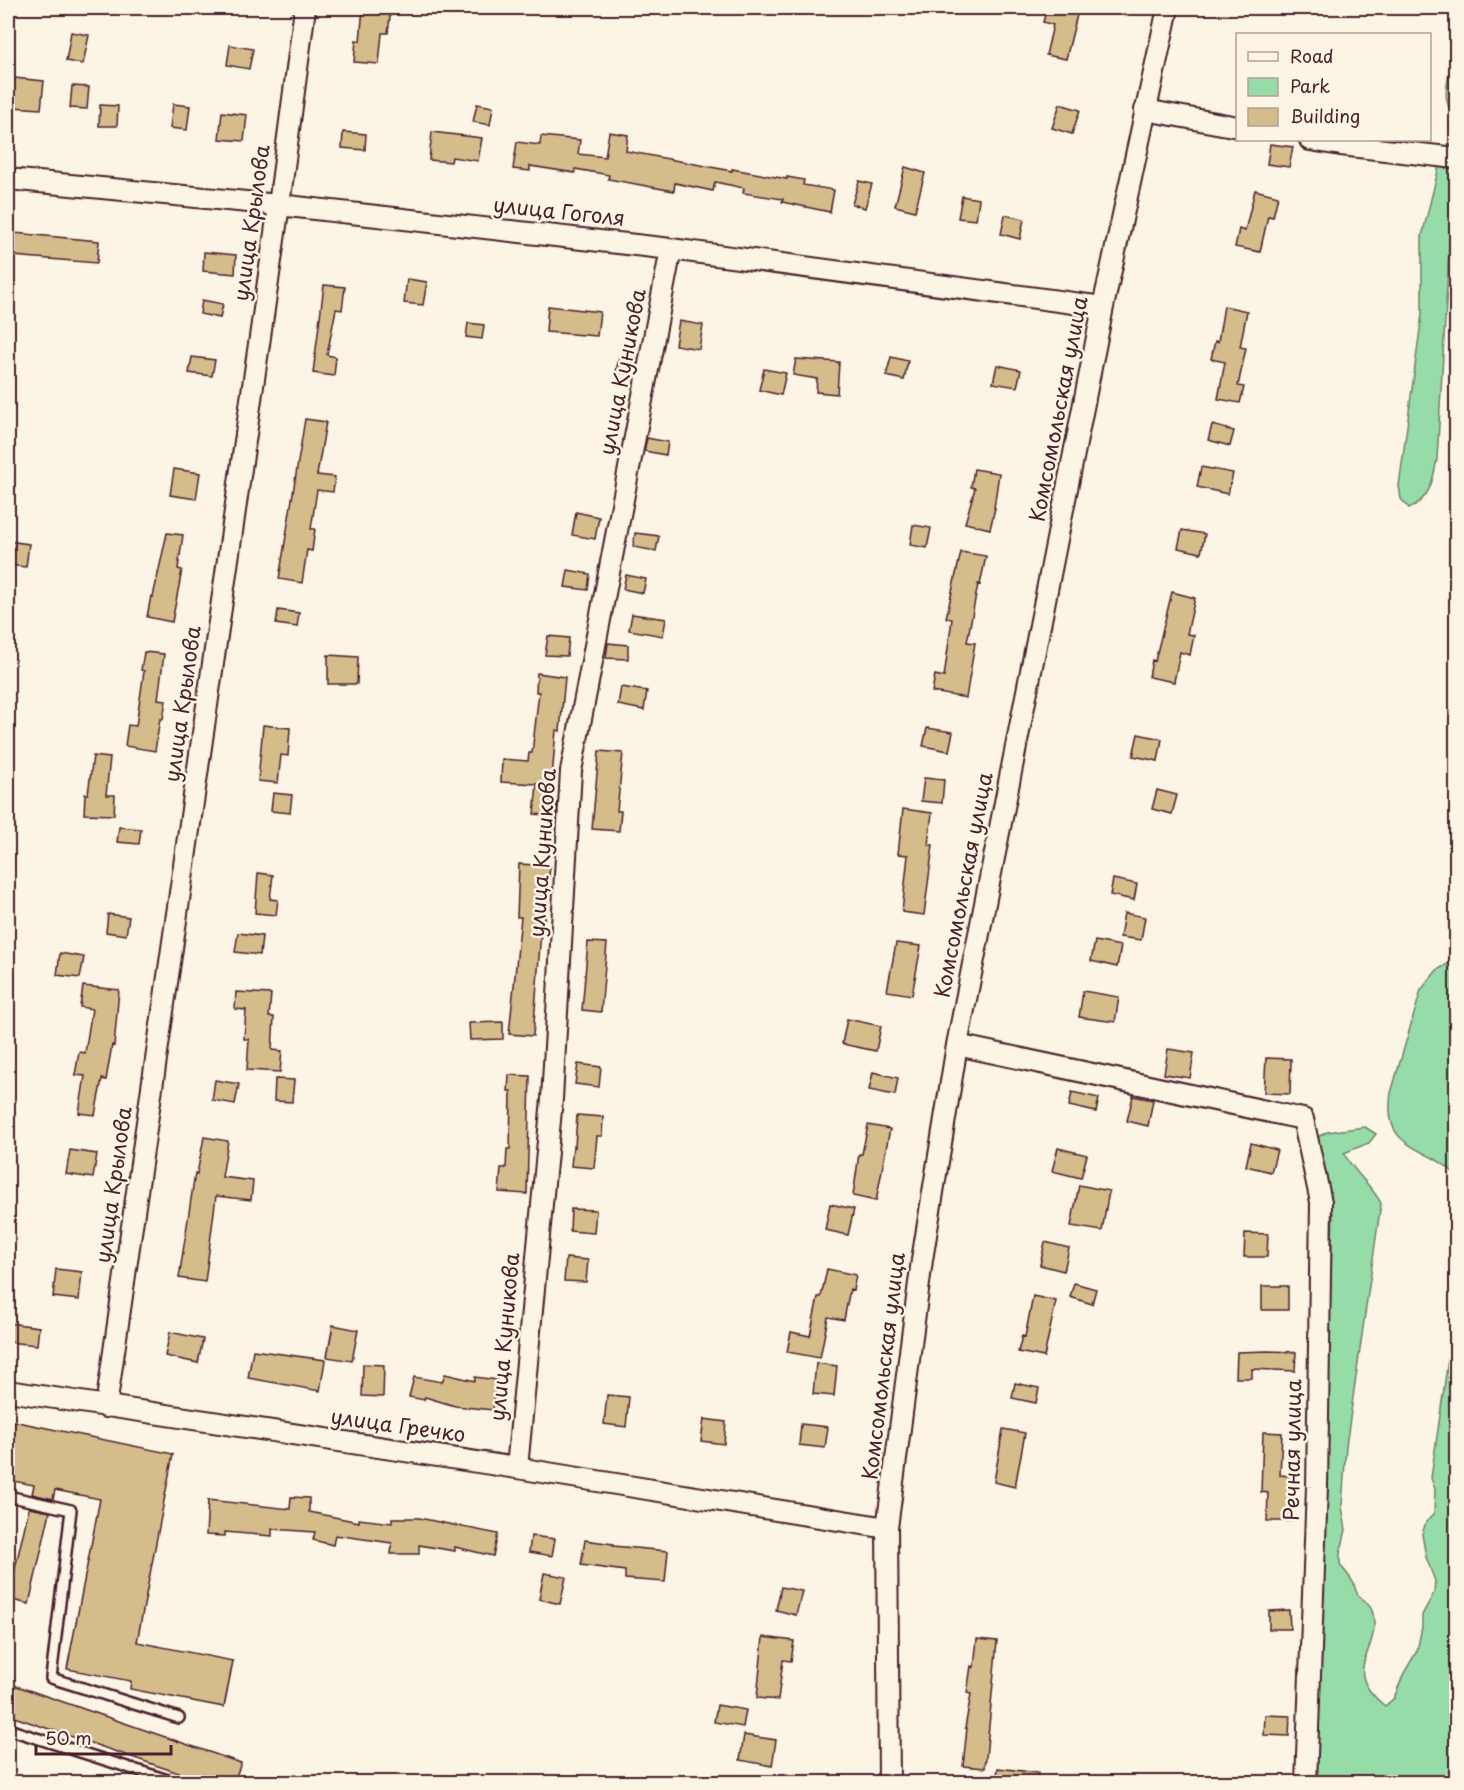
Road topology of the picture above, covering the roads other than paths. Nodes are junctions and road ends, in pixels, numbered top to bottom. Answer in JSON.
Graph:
{"nodes":[{"id":1,"x":305,"y":8,"type":"edge"},
{"id":2,"x":1168,"y":8,"type":"edge"},
{"id":3,"x":1146,"y":110,"type":"junction"},
{"id":4,"x":1236,"y":127,"type":"edge"},
{"id":5,"x":1316,"y":141,"type":"edge"},
{"id":6,"x":1456,"y":158,"type":"edge"},
{"id":7,"x":8,"y":178,"type":"edge"},
{"id":8,"x":279,"y":205,"type":"junction"},
{"id":9,"x":671,"y":249,"type":"junction"},
{"id":10,"x":1103,"y":307,"type":"junction"},
{"id":11,"x":957,"y":1045,"type":"junction"},
{"id":12,"x":8,"y":1391,"type":"edge"},
{"id":13,"x":106,"y":1407,"type":"junction"},
{"id":14,"x":517,"y":1468,"type":"junction"},
{"id":15,"x":8,"y":1496,"type":"edge"},
{"id":16,"x":887,"y":1528,"type":"junction"},
{"id":17,"x":179,"y":1718,"type":"dead end"},
{"id":18,"x":8,"y":1729,"type":"edge"},
{"id":19,"x":174,"y":1782,"type":"edge"},
{"id":20,"x":889,"y":1782,"type":"edge"},
{"id":21,"x":1306,"y":1782,"type":"edge"}],
"edges":[{"from":1,"to":8,"type":"street","name":"улица Крылова"},
{"from":2,"to":3,"type":"street","name":"Комсомольская улица"},
{"from":3,"to":4,"type":"street"},
{"from":3,"to":10,"type":"street","name":"Комсомольская улица"},
{"from":5,"to":6,"type":"street"},
{"from":7,"to":8,"type":"street","name":"улица Гоголя"},
{"from":8,"to":9,"type":"street","name":"улица Гоголя"},
{"from":8,"to":13,"type":"street","name":"улица Крылова"},
{"from":9,"to":10,"type":"street","name":"улица Гоголя"},
{"from":9,"to":14,"type":"street","name":"улица Куникова"},
{"from":10,"to":11,"type":"street","name":"Комсомольская улица"},
{"from":11,"to":16,"type":"street","name":"Комсомольская улица"},
{"from":11,"to":21,"type":"street","name":"Речная улица"},
{"from":12,"to":13,"type":"street","name":"улица Гречко"},
{"from":13,"to":14,"type":"street","name":"улица Гречко"},
{"from":14,"to":16,"type":"street","name":"улица Гречко"},
{"from":15,"to":17,"type":"lane"},
{"from":16,"to":20,"type":"street","name":"Комсомольская улица"},
{"from":18,"to":19,"type":"lane"}]}
